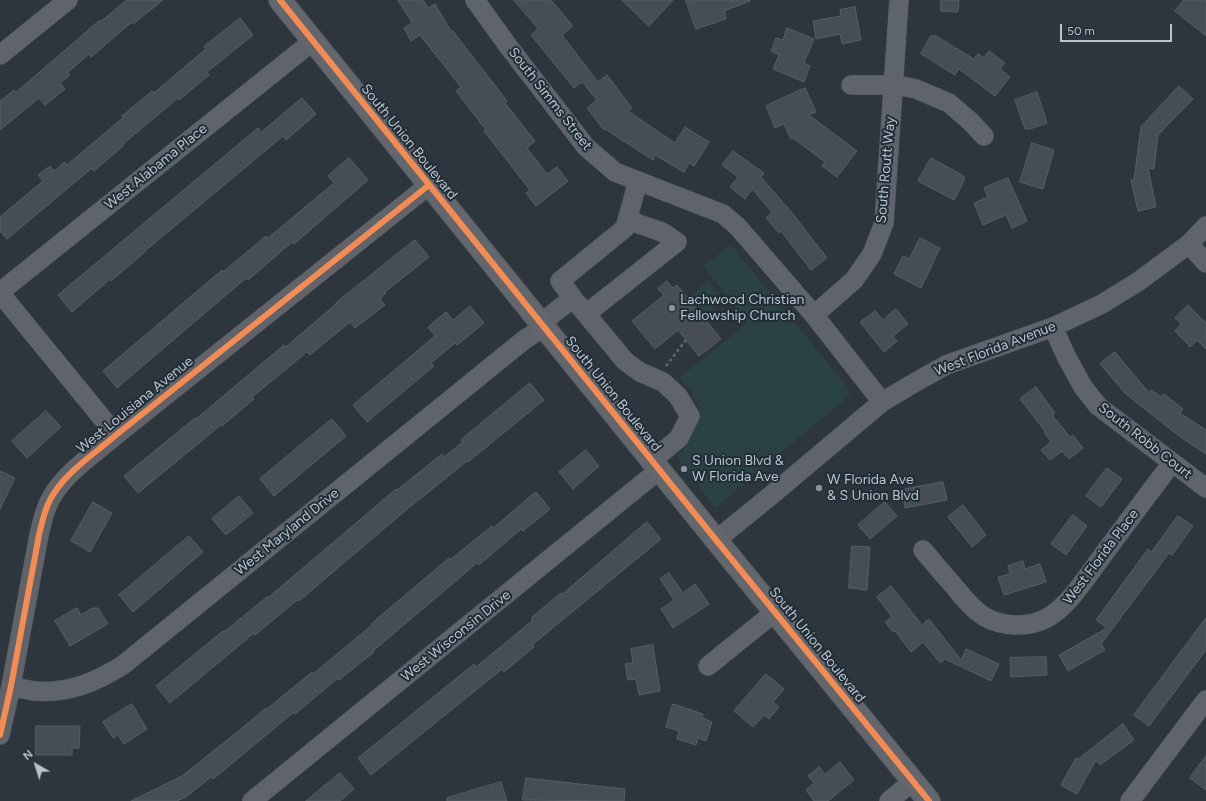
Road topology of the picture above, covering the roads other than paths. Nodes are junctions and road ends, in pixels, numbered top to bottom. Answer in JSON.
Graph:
{"nodes":[{"id":1,"x":68,"y":0,"type":"edge"},
{"id":2,"x":280,"y":0,"type":"edge"},
{"id":3,"x":475,"y":0,"type":"edge"},
{"id":4,"x":899,"y":0,"type":"edge"},
{"id":5,"x":313,"y":41,"type":"junction"},
{"id":6,"x":0,"y":55,"type":"edge"},
{"id":7,"x":851,"y":85,"type":"dead end"},
{"id":8,"x":892,"y":85,"type":"junction"},
{"id":9,"x":984,"y":136,"type":"dead end"},
{"id":10,"x":638,"y":181,"type":"junction"},
{"id":11,"x":429,"y":185,"type":"junction"},
{"id":12,"x":628,"y":220,"type":"junction"},
{"id":13,"x":1206,"y":226,"type":"edge"},
{"id":14,"x":1189,"y":244,"type":"junction"},
{"id":15,"x":1206,"y":263,"type":"edge"},
{"id":16,"x":0,"y":293,"type":"edge"},
{"id":17,"x":573,"y":298,"type":"junction"},
{"id":18,"x":586,"y":314,"type":"junction"},
{"id":19,"x":814,"y":315,"type":"junction"},
{"id":20,"x":542,"y":325,"type":"junction"},
{"id":21,"x":1053,"y":327,"type":"junction"},
{"id":22,"x":882,"y":402,"type":"junction"},
{"id":23,"x":116,"y":435,"type":"junction"},
{"id":24,"x":1172,"y":463,"type":"junction"},
{"id":25,"x":656,"y":466,"type":"junction"},
{"id":26,"x":1206,"y":488,"type":"edge"},
{"id":27,"x":716,"y":540,"type":"junction"},
{"id":28,"x":923,"y":550,"type":"dead end"},
{"id":29,"x":775,"y":612,"type":"junction"},
{"id":30,"x":708,"y":666,"type":"dead end"},
{"id":31,"x":11,"y":686,"type":"junction"},
{"id":32,"x":1206,"y":700,"type":"edge"},
{"id":33,"x":0,"y":735,"type":"edge"},
{"id":34,"x":913,"y":781,"type":"junction"},
{"id":35,"x":258,"y":799,"type":"edge"},
{"id":36,"x":889,"y":801,"type":"edge"},
{"id":37,"x":929,"y":801,"type":"edge"},
{"id":38,"x":1130,"y":801,"type":"edge"}],
"edges":[{"from":1,"to":6,"type":"street"},
{"from":2,"to":5,"type":"main road","name":"South Union Boulevard"},
{"from":3,"to":10,"type":"street","name":"South Simms Street"},
{"from":4,"to":8,"type":"street","name":"South Routt Way"},
{"from":5,"to":11,"type":"main road","name":"South Union Boulevard"},
{"from":5,"to":16,"type":"street","name":"West Alabama Place"},
{"from":7,"to":8,"type":"street"},
{"from":8,"to":9,"type":"street"},
{"from":8,"to":19,"type":"street","name":"South Routt Way"},
{"from":10,"to":12,"type":"street"},
{"from":10,"to":19,"type":"street","name":"South Simms Street"},
{"from":11,"to":20,"type":"main road","name":"South Union Boulevard"},
{"from":11,"to":23,"type":"street","name":"West Louisiana Avenue"},
{"from":12,"to":17,"type":"street"},
{"from":12,"to":18,"type":"street"},
{"from":13,"to":14,"type":"street","name":"West Florida Avenue"},
{"from":14,"to":15,"type":"street"},
{"from":14,"to":21,"type":"street","name":"West Florida Avenue"},
{"from":16,"to":23,"type":"street"},
{"from":17,"to":18,"type":"street"},
{"from":17,"to":20,"type":"street","name":"West Maryland Drive"},
{"from":18,"to":25,"type":"street","name":"West Wisconsin Drive"},
{"from":19,"to":22,"type":"street","name":"South Simms Street"},
{"from":20,"to":25,"type":"main road","name":"South Union Boulevard"},
{"from":20,"to":31,"type":"street","name":"West Maryland Drive"},
{"from":21,"to":22,"type":"street","name":"West Florida Avenue"},
{"from":21,"to":24,"type":"street","name":"South Robb Court"},
{"from":22,"to":27,"type":"street","name":"West Florida Avenue"},
{"from":23,"to":31,"type":"street","name":"West Louisiana Avenue"},
{"from":24,"to":26,"type":"street","name":"South Robb Court"},
{"from":24,"to":28,"type":"street","name":"West Florida Place"},
{"from":25,"to":27,"type":"main road","name":"South Union Boulevard"},
{"from":25,"to":35,"type":"street","name":"West Wisconsin Drive"},
{"from":27,"to":29,"type":"main road","name":"South Union Boulevard"},
{"from":29,"to":30,"type":"street"},
{"from":29,"to":34,"type":"main road","name":"South Union Boulevard"},
{"from":31,"to":33,"type":"street","name":"West Louisiana Avenue"},
{"from":32,"to":38,"type":"street"},
{"from":34,"to":36,"type":"street"},
{"from":34,"to":37,"type":"main road","name":"South Union Boulevard"}]}
